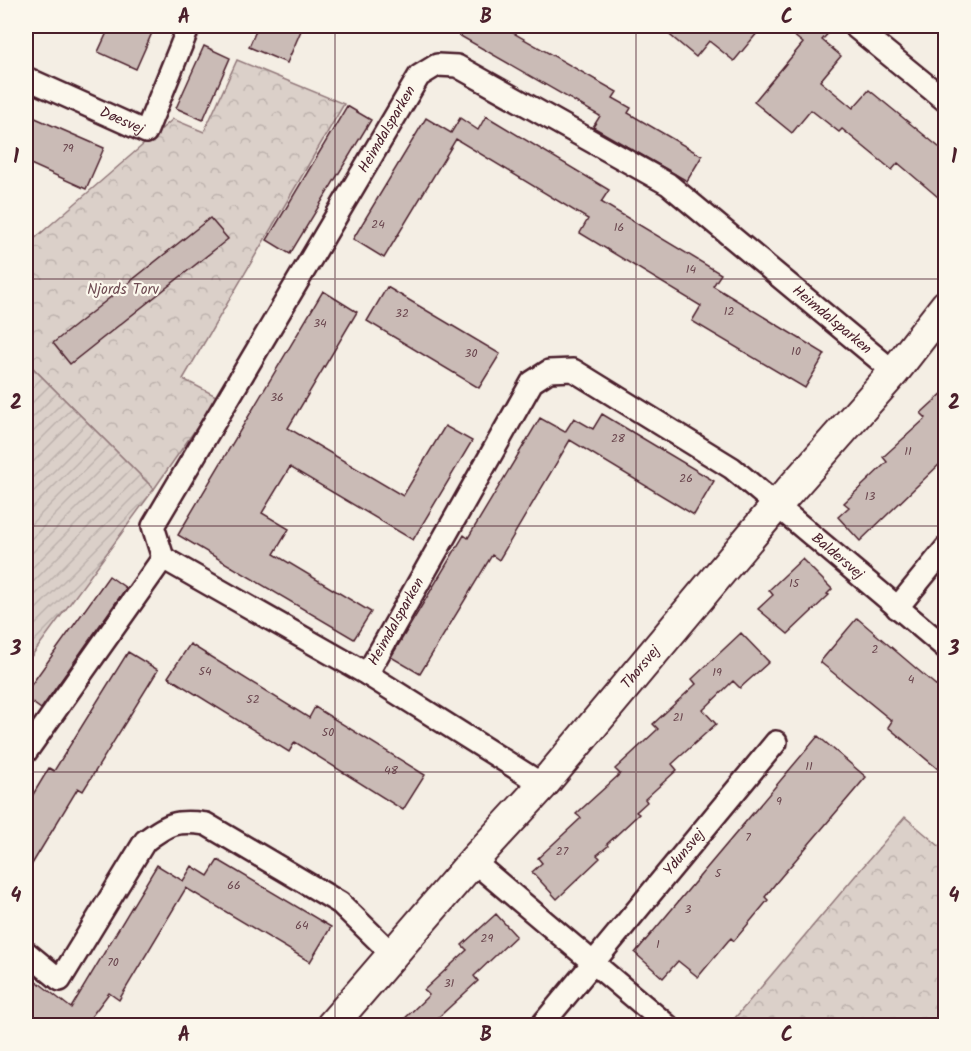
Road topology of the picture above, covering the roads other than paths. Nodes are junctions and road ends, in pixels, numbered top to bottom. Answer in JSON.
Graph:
{"nodes":[{"id":1,"x":189,"y":26,"type":"edge"},
{"id":2,"x":854,"y":26,"type":"edge"},
{"id":3,"x":26,"y":78,"type":"edge"},
{"id":4,"x":945,"y":100,"type":"edge"},
{"id":5,"x":945,"y":304,"type":"edge"},
{"id":6,"x":894,"y":372,"type":"junction"},
{"id":7,"x":776,"y":506,"type":"junction"},
{"id":8,"x":945,"y":548,"type":"edge"},
{"id":9,"x":164,"y":558,"type":"junction"},
{"id":10,"x":897,"y":608,"type":"junction"},
{"id":11,"x":945,"y":648,"type":"edge"},
{"id":12,"x":367,"y":674,"type":"junction"},
{"id":13,"x":776,"y":741,"type":"dead end"},
{"id":14,"x":26,"y":752,"type":"edge"},
{"id":15,"x":543,"y":785,"type":"junction"},
{"id":16,"x":473,"y":861,"type":"junction"},
{"id":17,"x":26,"y":952,"type":"edge"},
{"id":18,"x":392,"y":954,"type":"junction"},
{"id":19,"x":593,"y":963,"type":"junction"},
{"id":20,"x":331,"y":1026,"type":"edge"},
{"id":21,"x":541,"y":1026,"type":"edge"},
{"id":22,"x":668,"y":1026,"type":"edge"}],
"edges":[{"from":1,"to":3,"type":"street","name":"Døesvej"},
{"from":2,"to":4,"type":"street"},
{"from":5,"to":6,"type":"street","name":"Thorsvej"},
{"from":6,"to":7,"type":"street","name":"Thorsvej"},
{"from":6,"to":9,"type":"street","name":"Heimdalsparken"},
{"from":7,"to":10,"type":"street","name":"Baldersvej"},
{"from":7,"to":12,"type":"street","name":"Heimdalsparken"},
{"from":7,"to":15,"type":"street","name":"Thorsvej"},
{"from":8,"to":10,"type":"street"},
{"from":9,"to":12,"type":"street","name":"Heimdalsparken"},
{"from":9,"to":14,"type":"street"},
{"from":10,"to":11,"type":"street","name":"Baldersvej"},
{"from":12,"to":15,"type":"street","name":"Heimdalsparken"},
{"from":13,"to":19,"type":"street","name":"Ydunsvej"},
{"from":15,"to":16,"type":"street","name":"Thorsvej"},
{"from":16,"to":18,"type":"street","name":"Thorsvej"},
{"from":16,"to":19,"type":"street"},
{"from":17,"to":18,"type":"street"},
{"from":18,"to":20,"type":"street","name":"Thorsvej"},
{"from":19,"to":21,"type":"street","name":"Ydunsvej"},
{"from":19,"to":22,"type":"street"}]}
